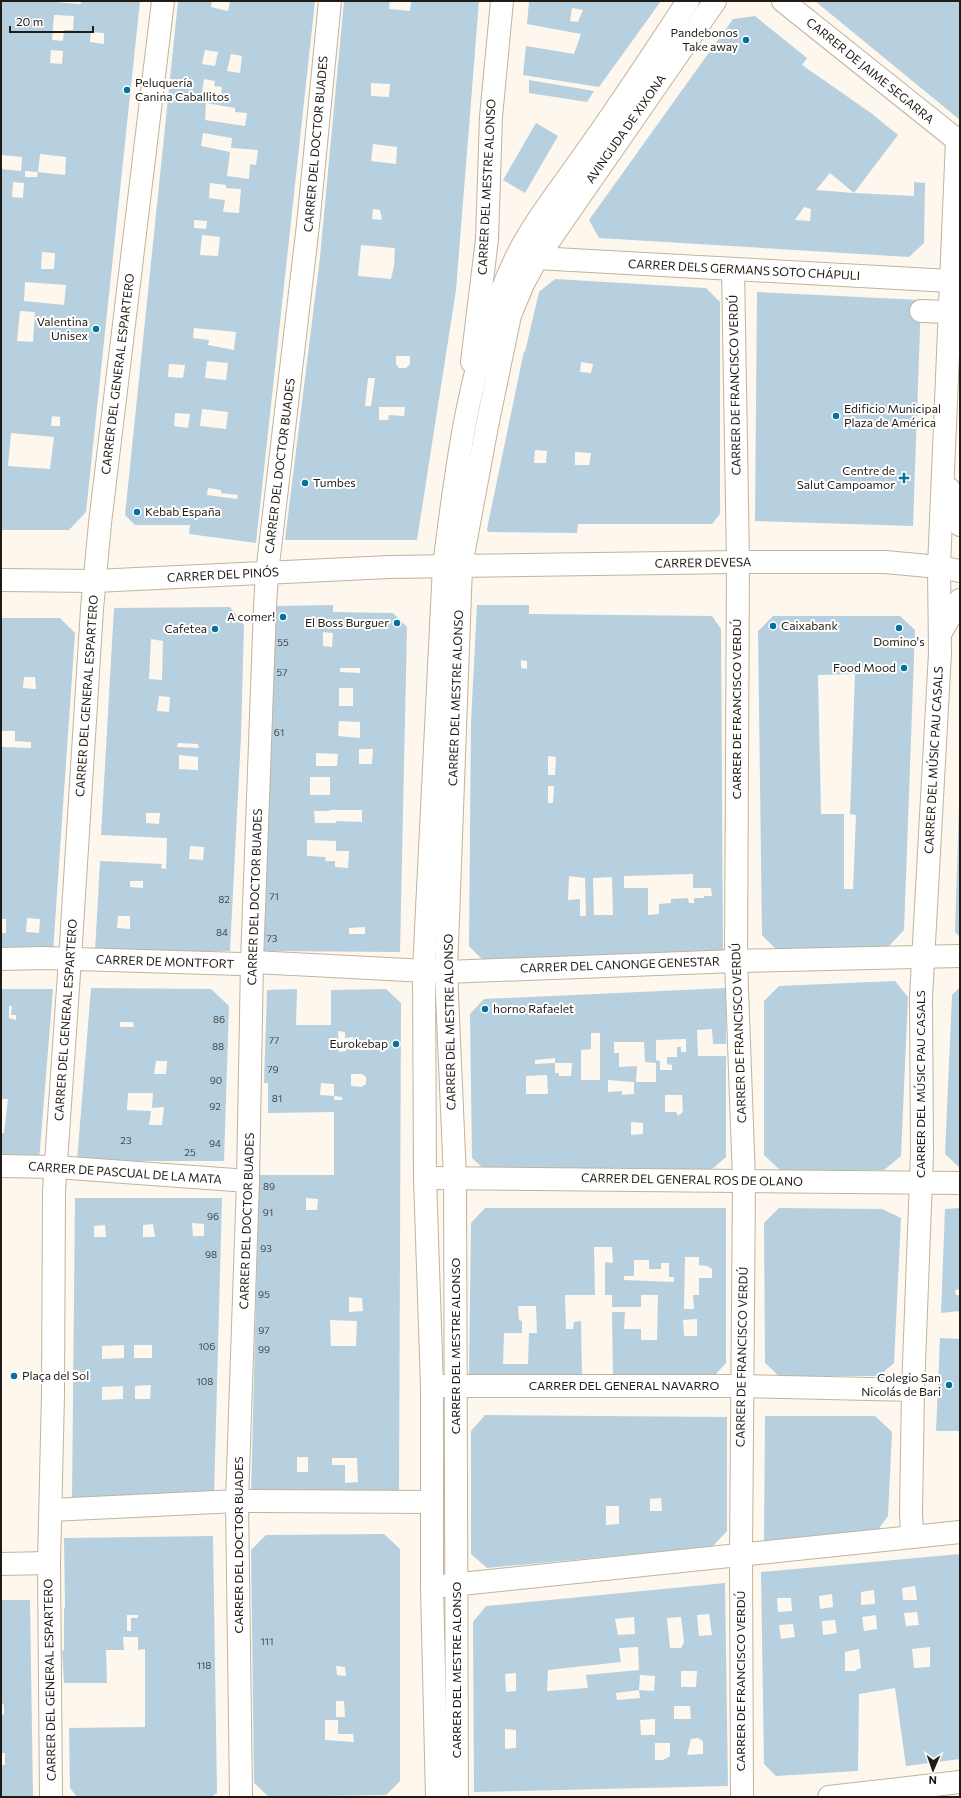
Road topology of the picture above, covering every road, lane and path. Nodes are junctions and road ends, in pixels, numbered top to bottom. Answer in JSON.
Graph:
{"nodes":[{"id":1,"x":163,"y":1,"type":"edge"},
{"id":2,"x":330,"y":1,"type":"edge"},
{"id":3,"x":502,"y":1,"type":"edge"},
{"id":4,"x":688,"y":1,"type":"edge"},
{"id":5,"x":715,"y":1,"type":"edge"},
{"id":6,"x":783,"y":1,"type":"edge"},
{"id":7,"x":959,"y":140,"type":"edge"},
{"id":8,"x":527,"y":258,"type":"junction"},
{"id":9,"x":733,"y":269,"type":"junction"},
{"id":10,"x":950,"y":281,"type":"junction"},
{"id":11,"x":921,"y":311,"type":"dead end"},
{"id":12,"x":949,"y":312,"type":"junction"},
{"id":13,"x":465,"y":420,"type":"junction"},
{"id":14,"x":943,"y":458,"type":"junction"},
{"id":15,"x":960,"y":526,"type":"edge"},
{"id":16,"x":738,"y":562,"type":"junction"},
{"id":17,"x":453,"y":566,"type":"junction"},
{"id":18,"x":950,"y":569,"type":"edge"},
{"id":19,"x":267,"y":573,"type":"junction"},
{"id":20,"x":1,"y":580,"type":"edge"},
{"id":21,"x":95,"y":581,"type":"junction"},
{"id":22,"x":960,"y":600,"type":"edge"},
{"id":23,"x":941,"y":632,"type":"junction"},
{"id":24,"x":923,"y":956,"type":"junction"},
{"id":25,"x":960,"y":956,"type":"edge"},
{"id":26,"x":1,"y":959,"type":"edge"},
{"id":27,"x":70,"y":959,"type":"junction"},
{"id":28,"x":736,"y":961,"type":"junction"},
{"id":29,"x":252,"y":962,"type":"junction"},
{"id":30,"x":424,"y":970,"type":"junction"},
{"id":31,"x":446,"y":972,"type":"junction"},
{"id":32,"x":1,"y":1166,"type":"edge"},
{"id":33,"x":56,"y":1167,"type":"junction"},
{"id":34,"x":425,"y":1178,"type":"junction"},
{"id":35,"x":455,"y":1178,"type":"junction"},
{"id":36,"x":744,"y":1180,"type":"junction"},
{"id":37,"x":248,"y":1181,"type":"junction"},
{"id":38,"x":921,"y":1182,"type":"junction"},
{"id":39,"x":960,"y":1183,"type":"edge"},
{"id":40,"x":456,"y":1386,"type":"junction"},
{"id":41,"x":742,"y":1386,"type":"junction"},
{"id":42,"x":432,"y":1387,"type":"junction"},
{"id":43,"x":913,"y":1390,"type":"junction"},
{"id":44,"x":238,"y":1502,"type":"junction"},
{"id":45,"x":432,"y":1502,"type":"junction"},
{"id":46,"x":50,"y":1510,"type":"junction"},
{"id":47,"x":960,"y":1532,"type":"edge"},
{"id":48,"x":912,"y":1537,"type":"junction"},
{"id":49,"x":741,"y":1556,"type":"junction"},
{"id":50,"x":49,"y":1563,"type":"junction"},
{"id":51,"x":1,"y":1564,"type":"edge"},
{"id":52,"x":456,"y":1585,"type":"junction"},
{"id":53,"x":432,"y":1587,"type":"junction"},
{"id":54,"x":960,"y":1782,"type":"edge"},
{"id":55,"x":51,"y":1797,"type":"edge"},
{"id":56,"x":241,"y":1797,"type":"edge"},
{"id":57,"x":437,"y":1797,"type":"edge"},
{"id":58,"x":457,"y":1797,"type":"edge"},
{"id":59,"x":742,"y":1797,"type":"edge"},
{"id":60,"x":829,"y":1797,"type":"edge"}],
"edges":[{"from":1,"to":21,"type":"street","name":"CARRER DEL GENERAL ESPARTERO"},
{"from":2,"to":19,"type":"street","name":"CARRER DEL DOCTOR BUADES"},
{"from":3,"to":13,"type":"street","name":"CARRER DEL MESTRE ALONSO"},
{"from":4,"to":8,"type":"street","name":"AVINGUDA DE XIXONA"},
{"from":5,"to":8,"type":"street","name":"AVINGUDA DE XIXONA"},
{"from":6,"to":7,"type":"street","name":"CARRER DE JAIME SEGARRA"},
{"from":7,"to":10,"type":"street"},
{"from":8,"to":9,"type":"street","name":"CARRER DELS GERMANS SOTO CHÁPULI"},
{"from":8,"to":13,"type":"street","name":"CARRER DEL MESTRE ALONSO"},
{"from":8,"to":17,"type":"street","name":"CARRER DEL MESTRE ALONSO"},
{"from":9,"to":10,"type":"street","name":"CARRER DELS GERMANS SOTO CHÁPULI"},
{"from":9,"to":16,"type":"street","name":"CARRER DE FRANCISCO VERDÚ"},
{"from":10,"to":12,"type":"street"},
{"from":11,"to":12,"type":"street"},
{"from":12,"to":14,"type":"street"},
{"from":13,"to":17,"type":"street","name":"CARRER DEL MESTRE ALONSO"},
{"from":14,"to":15,"type":"street"},
{"from":14,"to":18,"type":"street","name":"CARRER DEL MÚSIC PAU CASALS"},
{"from":16,"to":17,"type":"street","name":"CARRER DEVESA"},
{"from":16,"to":18,"type":"street","name":"CARRER DEVESA"},
{"from":16,"to":28,"type":"street","name":"CARRER DE FRANCISCO VERDÚ"},
{"from":17,"to":19,"type":"street","name":"CARRER DEL PINÓS"},
{"from":17,"to":30,"type":"street","name":"CARRER DEL MESTRE ALONSO"},
{"from":17,"to":31,"type":"street","name":"CARRER DEL MESTRE ALONSO"},
{"from":18,"to":23,"type":"street","name":"CARRER DEL MÚSIC PAU CASALS"},
{"from":19,"to":21,"type":"street","name":"CARRER DEL PINÓS"},
{"from":19,"to":29,"type":"street","name":"CARRER DEL DOCTOR BUADES"},
{"from":20,"to":21,"type":"street","name":"CARRER DEL PINÓS"},
{"from":21,"to":27,"type":"street","name":"CARRER DEL GENERAL ESPARTERO"},
{"from":22,"to":23,"type":"street","name":"CARRER DEL MÚSIC PAU CASALS"},
{"from":23,"to":24,"type":"street","name":"CARRER DEL MÚSIC PAU CASALS"},
{"from":24,"to":25,"type":"street","name":"CARRER DEL CANONGE GENESTAR"},
{"from":24,"to":28,"type":"street","name":"CARRER DEL CANONGE GENESTAR"},
{"from":24,"to":38,"type":"street","name":"CARRER DEL MÚSIC PAU CASALS"},
{"from":26,"to":27,"type":"street","name":"CARRER DE MONTFORT"},
{"from":27,"to":29,"type":"street","name":"CARRER DE MONTFORT"},
{"from":27,"to":33,"type":"street","name":"CARRER DEL GENERAL ESPARTERO"},
{"from":28,"to":31,"type":"street","name":"CARRER DEL CANONGE GENESTAR"},
{"from":28,"to":36,"type":"street","name":"CARRER DE FRANCISCO VERDÚ"},
{"from":29,"to":30,"type":"street","name":"CARRER DE MONTFORT"},
{"from":29,"to":37,"type":"street","name":"CARRER DEL DOCTOR BUADES"},
{"from":30,"to":31,"type":"street","name":"CARRER DEL CANONGE GENESTAR"},
{"from":30,"to":34,"type":"street","name":"CARRER DEL MESTRE ALONSO"},
{"from":31,"to":35,"type":"street","name":"CARRER DEL MESTRE ALONSO"},
{"from":32,"to":33,"type":"street","name":"CARRER DE PASCUAL DE LA MATA"},
{"from":33,"to":37,"type":"street","name":"CARRER DE PASCUAL DE LA MATA"},
{"from":33,"to":46,"type":"street","name":"CARRER DEL GENERAL ESPARTERO"},
{"from":34,"to":35,"type":"street","name":"CARRER DEL GENERAL ROS DE OLANO"},
{"from":34,"to":42,"type":"street","name":"CARRER DEL MESTRE ALONSO"},
{"from":35,"to":36,"type":"street","name":"CARRER DEL GENERAL ROS DE OLANO"},
{"from":35,"to":40,"type":"street","name":"CARRER DEL MESTRE ALONSO"},
{"from":36,"to":38,"type":"street","name":"CARRER DEL GENERAL ROS DE OLANO"},
{"from":36,"to":41,"type":"street","name":"CARRER DE FRANCISCO VERDÚ"},
{"from":37,"to":44,"type":"street","name":"CARRER DEL DOCTOR BUADES"},
{"from":38,"to":39,"type":"street","name":"CARRER DEL GENERAL ROS DE OLANO"},
{"from":38,"to":43,"type":"street","name":"CARRER DEL MÚSIC PAU CASALS"},
{"from":40,"to":41,"type":"street","name":"CARRER DEL GENERAL NAVARRO"},
{"from":40,"to":42,"type":"street","name":"CARRER DEL GENERAL NAVARRO"},
{"from":40,"to":52,"type":"street","name":"CARRER DEL MESTRE ALONSO"},
{"from":41,"to":43,"type":"street","name":"CARRER DEL GENERAL NAVARRO"},
{"from":41,"to":49,"type":"street","name":"CARRER DE FRANCISCO VERDÚ"},
{"from":42,"to":45,"type":"street","name":"CARRER DEL MESTRE ALONSO"},
{"from":43,"to":48,"type":"street","name":"CARRER DEL MÚSIC PAU CASALS"},
{"from":44,"to":45,"type":"street"},
{"from":44,"to":46,"type":"street"},
{"from":44,"to":56,"type":"street","name":"CARRER DEL DOCTOR BUADES"},
{"from":45,"to":53,"type":"street","name":"CARRER DEL MESTRE ALONSO"},
{"from":46,"to":50,"type":"street"},
{"from":47,"to":48,"type":"street"},
{"from":48,"to":49,"type":"street"},
{"from":49,"to":52,"type":"street"},
{"from":49,"to":59,"type":"street","name":"CARRER DE FRANCISCO VERDÚ"},
{"from":50,"to":51,"type":"street"},
{"from":50,"to":55,"type":"street","name":"CARRER DEL GENERAL ESPARTERO"},
{"from":52,"to":53,"type":"street"},
{"from":52,"to":58,"type":"street","name":"CARRER DEL MESTRE ALONSO"},
{"from":53,"to":57,"type":"street","name":"CARRER DEL MESTRE ALONSO"},
{"from":54,"to":60,"type":"street"}]}
